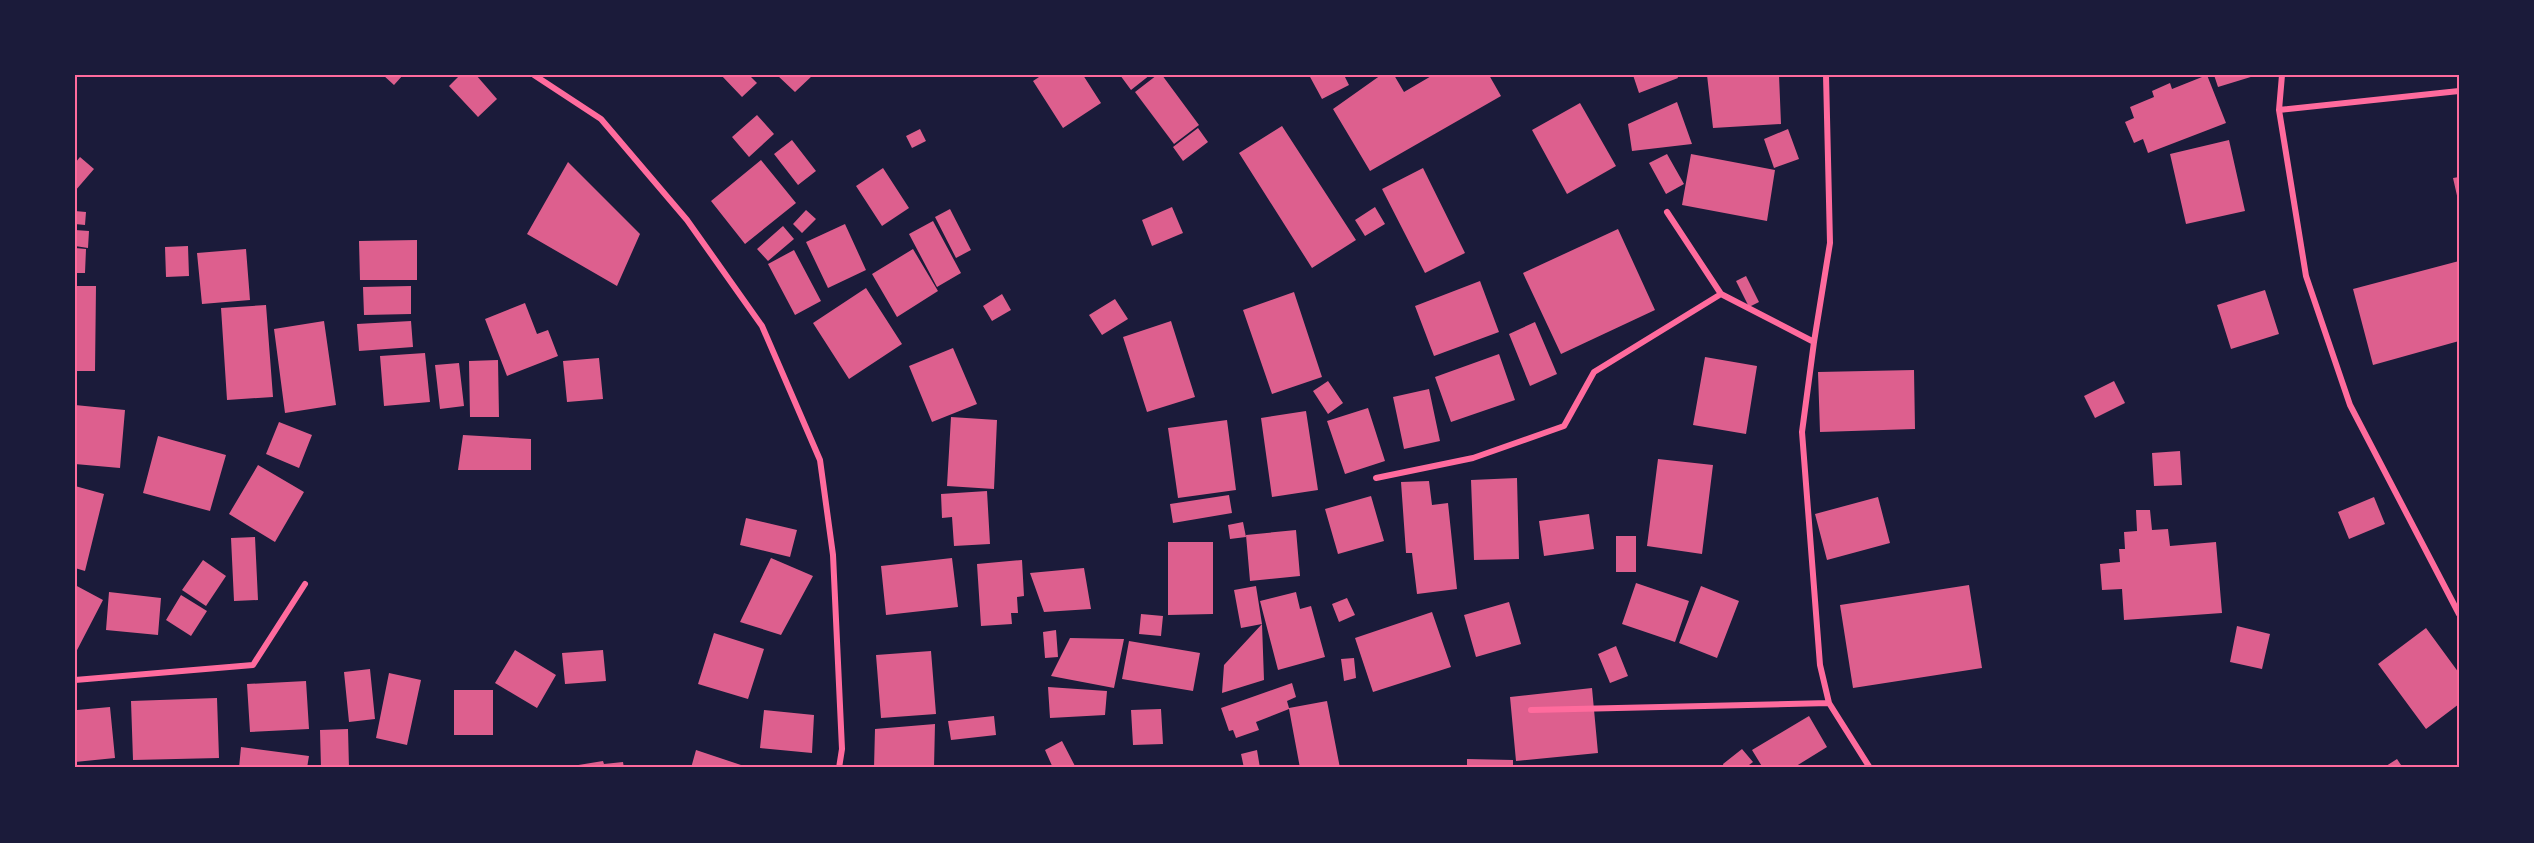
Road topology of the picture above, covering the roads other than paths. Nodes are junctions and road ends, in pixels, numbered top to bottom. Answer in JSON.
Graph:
{"nodes":[{"id":1,"x":534,"y":75,"type":"edge"},
{"id":2,"x":1826,"y":75,"type":"edge"},
{"id":3,"x":2282,"y":75,"type":"edge"},
{"id":4,"x":2459,"y":91,"type":"edge"},
{"id":5,"x":2279,"y":110,"type":"junction"},
{"id":6,"x":1667,"y":212,"type":"dead end"},
{"id":7,"x":1721,"y":294,"type":"junction"},
{"id":8,"x":1814,"y":342,"type":"junction"},
{"id":9,"x":1376,"y":478,"type":"dead end"},
{"id":10,"x":304,"y":584,"type":"dead end"},
{"id":11,"x":2459,"y":614,"type":"edge"},
{"id":12,"x":75,"y":680,"type":"edge"},
{"id":13,"x":1829,"y":703,"type":"junction"},
{"id":14,"x":1531,"y":710,"type":"dead end"},
{"id":15,"x":839,"y":768,"type":"edge"},
{"id":16,"x":1870,"y":768,"type":"edge"}],
"edges":[{"from":1,"to":15,"type":"street"},
{"from":2,"to":8,"type":"street"},
{"from":3,"to":5,"type":"street"},
{"from":4,"to":5,"type":"street"},
{"from":5,"to":11,"type":"street"},
{"from":6,"to":7,"type":"street"},
{"from":7,"to":8,"type":"street"},
{"from":7,"to":9,"type":"street"},
{"from":8,"to":13,"type":"street"},
{"from":10,"to":12,"type":"street"},
{"from":13,"to":14,"type":"street"},
{"from":13,"to":16,"type":"street"}]}
